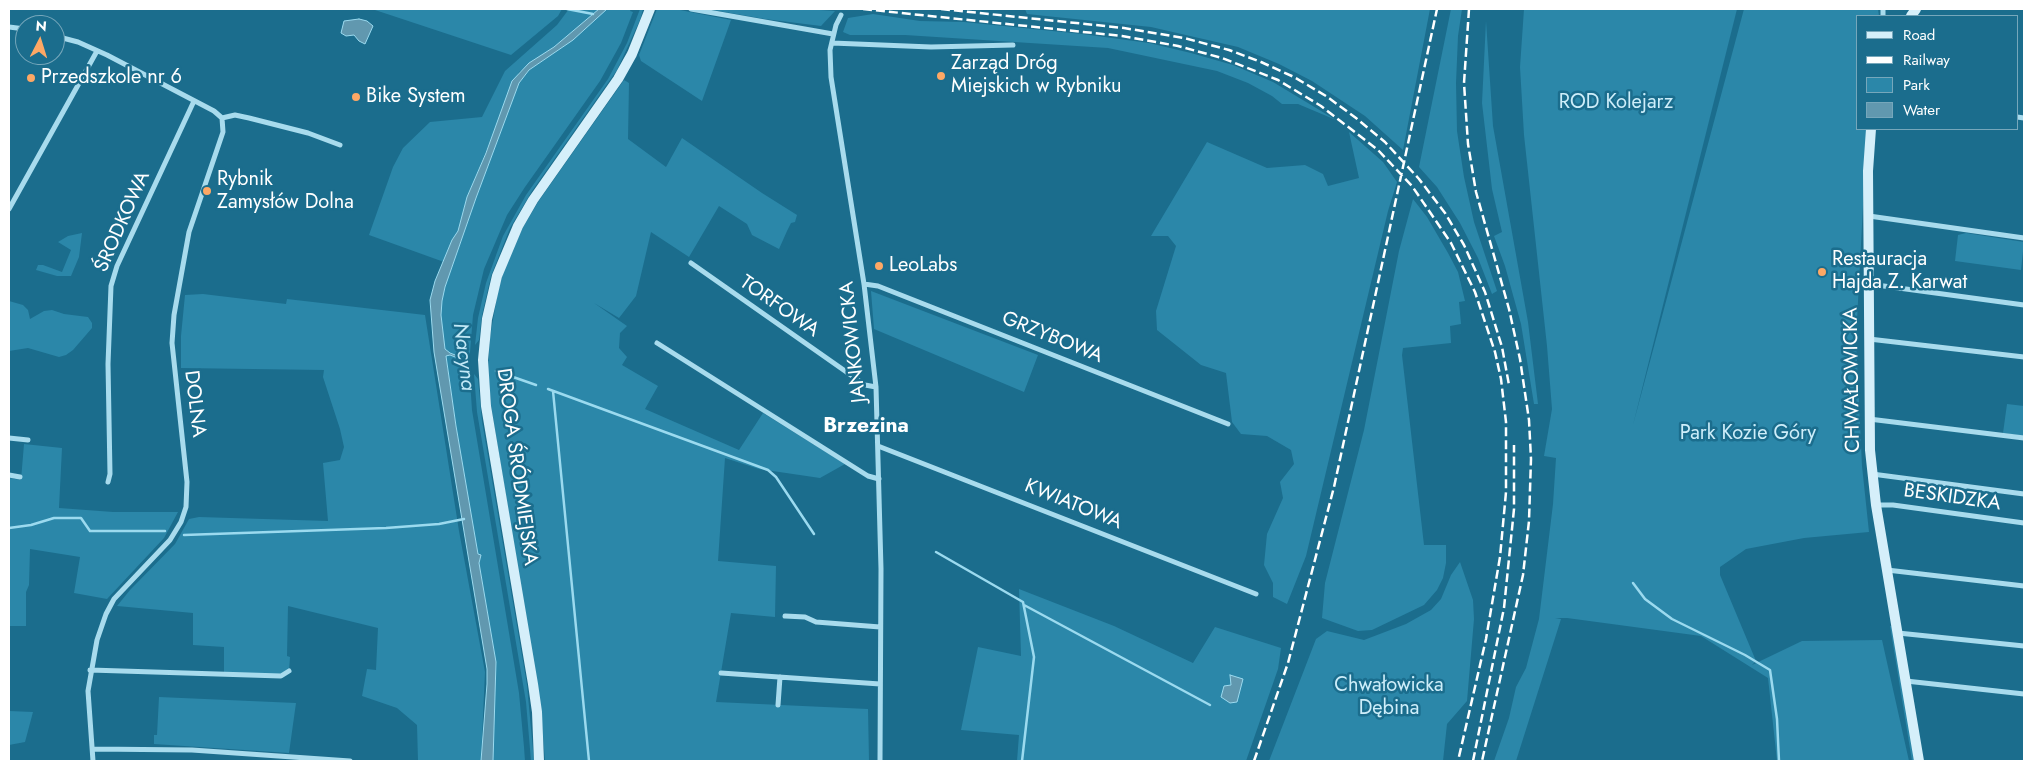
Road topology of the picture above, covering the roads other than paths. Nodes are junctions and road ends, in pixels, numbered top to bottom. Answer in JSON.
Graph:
{"nodes":[{"id":1,"x":650,"y":9,"type":"edge"},
{"id":2,"x":691,"y":9,"type":"edge"},
{"id":3,"x":841,"y":15,"type":"dead end"},
{"id":4,"x":833,"y":34,"type":"junction"},
{"id":5,"x":65,"y":39,"type":"edge"},
{"id":6,"x":832,"y":43,"type":"junction"},
{"id":7,"x":1013,"y":45,"type":"dead end"},
{"id":8,"x":97,"y":51,"type":"junction"},
{"id":9,"x":194,"y":101,"type":"junction"},
{"id":10,"x":222,"y":118,"type":"junction"},
{"id":11,"x":1871,"y":130,"type":"edge"},
{"id":12,"x":340,"y":145,"type":"dead end"},
{"id":13,"x":9,"y":209,"type":"edge"},
{"id":14,"x":1869,"y":216,"type":"junction"},
{"id":15,"x":2024,"y":238,"type":"edge"},
{"id":16,"x":691,"y":264,"type":"dead end"},
{"id":17,"x":864,"y":284,"type":"junction"},
{"id":18,"x":1869,"y":284,"type":"junction"},
{"id":19,"x":2024,"y":305,"type":"edge"},
{"id":20,"x":1869,"y":339,"type":"junction"},
{"id":21,"x":657,"y":343,"type":"dead end"},
{"id":22,"x":2024,"y":357,"type":"edge"},
{"id":23,"x":876,"y":388,"type":"junction"},
{"id":24,"x":1869,"y":419,"type":"junction"},
{"id":25,"x":1228,"y":424,"type":"dead end"},
{"id":26,"x":9,"y":438,"type":"edge"},
{"id":27,"x":2024,"y":438,"type":"edge"},
{"id":28,"x":28,"y":440,"type":"dead end"},
{"id":29,"x":878,"y":446,"type":"junction"},
{"id":30,"x":1872,"y":474,"type":"junction"},
{"id":31,"x":9,"y":475,"type":"edge"},
{"id":32,"x":20,"y":477,"type":"dead end"},
{"id":33,"x":879,"y":479,"type":"junction"},
{"id":34,"x":108,"y":482,"type":"dead end"},
{"id":35,"x":2024,"y":494,"type":"edge"},
{"id":36,"x":1876,"y":505,"type":"junction"},
{"id":37,"x":2024,"y":523,"type":"edge"},
{"id":38,"x":1886,"y":570,"type":"junction"},
{"id":39,"x":2024,"y":586,"type":"edge"},
{"id":40,"x":1256,"y":594,"type":"dead end"},
{"id":41,"x":785,"y":616,"type":"dead end"},
{"id":42,"x":880,"y":627,"type":"junction"},
{"id":43,"x":1898,"y":632,"type":"junction"},
{"id":44,"x":2024,"y":646,"type":"edge"},
{"id":45,"x":90,"y":670,"type":"junction"},
{"id":46,"x":289,"y":670,"type":"dead end"},
{"id":47,"x":721,"y":673,"type":"dead end"},
{"id":48,"x":780,"y":677,"type":"junction"},
{"id":49,"x":1906,"y":681,"type":"junction"},
{"id":50,"x":880,"y":684,"type":"junction"},
{"id":51,"x":2024,"y":694,"type":"edge"},
{"id":52,"x":778,"y":705,"type":"dead end"},
{"id":53,"x":93,"y":749,"type":"junction"},
{"id":54,"x":93,"y":761,"type":"edge"},
{"id":55,"x":350,"y":761,"type":"edge"},
{"id":56,"x":539,"y":761,"type":"edge"},
{"id":57,"x":880,"y":761,"type":"edge"},
{"id":58,"x":1919,"y":761,"type":"edge"}],
"edges":[{"from":1,"to":56,"type":"main road","name":"DROGA ŚRÓDMIEJSKA"},
{"from":2,"to":4,"type":"street"},
{"from":3,"to":4,"type":"street","name":"JANKOWICKA"},
{"from":4,"to":6,"type":"street","name":"JANKOWICKA"},
{"from":5,"to":8,"type":"street"},
{"from":6,"to":7,"type":"street"},
{"from":6,"to":17,"type":"street","name":"JANKOWICKA"},
{"from":8,"to":9,"type":"street"},
{"from":8,"to":13,"type":"street"},
{"from":9,"to":10,"type":"street"},
{"from":9,"to":34,"type":"street","name":"ŚRODKOWA"},
{"from":10,"to":12,"type":"street"},
{"from":10,"to":45,"type":"street","name":"DOLNA"},
{"from":11,"to":14,"type":"main road","name":"CHWAŁOWICKA"},
{"from":14,"to":15,"type":"street"},
{"from":14,"to":18,"type":"main road","name":"CHWAŁOWICKA"},
{"from":16,"to":23,"type":"street","name":"TORFOWA"},
{"from":17,"to":23,"type":"street","name":"JANKOWICKA"},
{"from":17,"to":25,"type":"street","name":"GRZYBOWA"},
{"from":18,"to":19,"type":"street"},
{"from":18,"to":20,"type":"main road","name":"CHWAŁOWICKA"},
{"from":20,"to":22,"type":"street"},
{"from":20,"to":24,"type":"main road","name":"CHWAŁOWICKA"},
{"from":21,"to":33,"type":"street"},
{"from":23,"to":29,"type":"street","name":"JANKOWICKA"},
{"from":24,"to":27,"type":"street"},
{"from":24,"to":30,"type":"main road","name":"CHWAŁOWICKA"},
{"from":26,"to":28,"type":"street"},
{"from":29,"to":33,"type":"street","name":"JANKOWICKA"},
{"from":29,"to":40,"type":"street","name":"KWIATOWA"},
{"from":30,"to":35,"type":"street"},
{"from":30,"to":36,"type":"main road","name":"CHWAŁOWICKA"},
{"from":31,"to":32,"type":"street"},
{"from":33,"to":42,"type":"street","name":"JANKOWICKA"},
{"from":36,"to":37,"type":"street","name":"BESKIDZKA"},
{"from":36,"to":38,"type":"main road","name":"CHWAŁOWICKA"},
{"from":38,"to":39,"type":"street"},
{"from":38,"to":43,"type":"main road","name":"CHWAŁOWICKA"},
{"from":41,"to":42,"type":"street"},
{"from":42,"to":50,"type":"street","name":"JANKOWICKA"},
{"from":43,"to":44,"type":"street"},
{"from":43,"to":49,"type":"main road","name":"CHWAŁOWICKA"},
{"from":45,"to":46,"type":"street"},
{"from":45,"to":53,"type":"street","name":"DOLNA"},
{"from":47,"to":48,"type":"street"},
{"from":48,"to":50,"type":"street"},
{"from":48,"to":52,"type":"street"},
{"from":49,"to":51,"type":"street"},
{"from":49,"to":58,"type":"main road","name":"CHWAŁOWICKA"},
{"from":50,"to":57,"type":"street","name":"JANKOWICKA"},
{"from":53,"to":54,"type":"street","name":"DOLNA"},
{"from":53,"to":55,"type":"street"}]}
